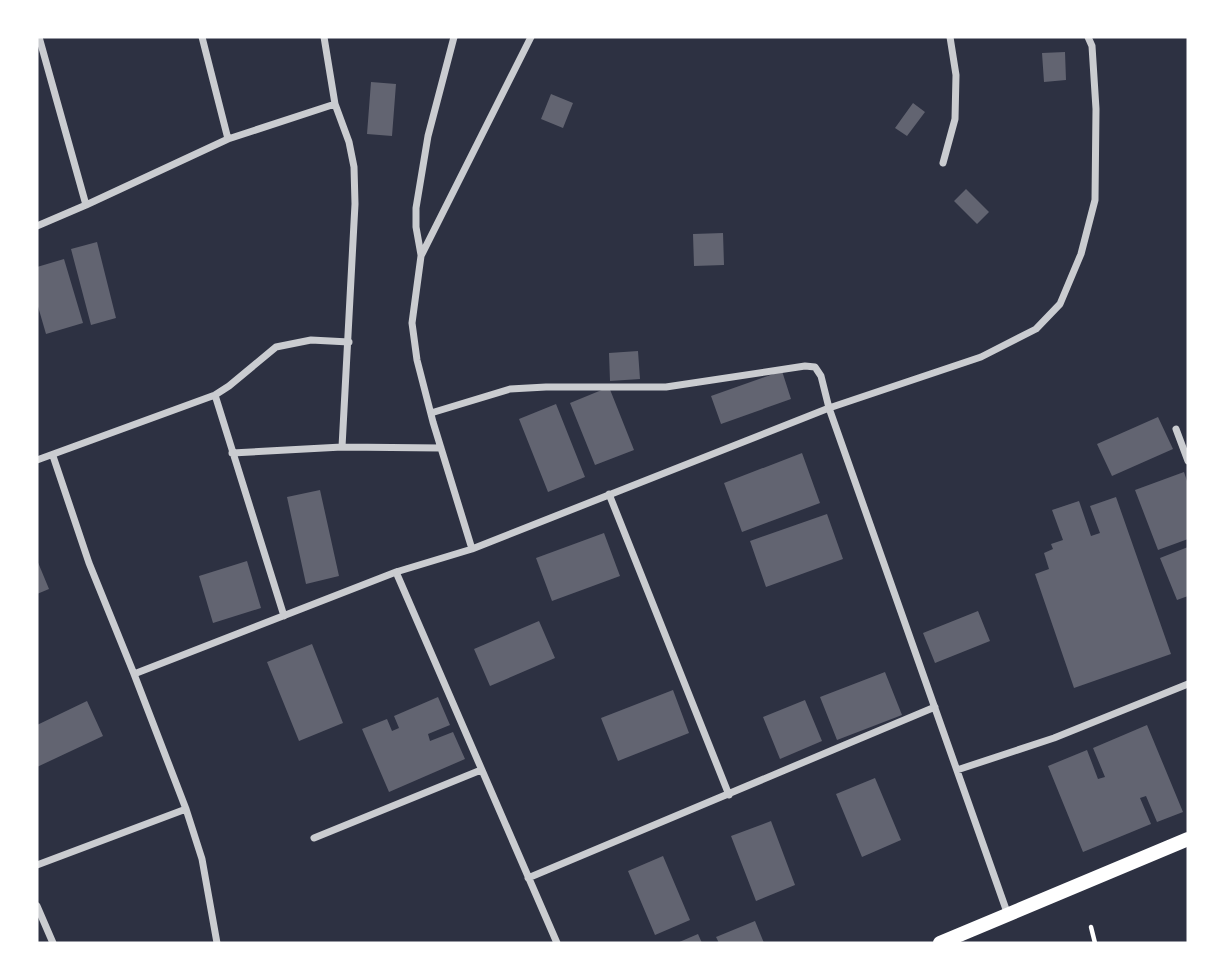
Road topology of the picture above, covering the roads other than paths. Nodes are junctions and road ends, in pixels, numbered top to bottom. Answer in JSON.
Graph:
{"nodes":[{"id":1,"x":39,"y":37,"type":"edge"},
{"id":2,"x":202,"y":37,"type":"edge"},
{"id":3,"x":324,"y":37,"type":"edge"},
{"id":4,"x":454,"y":37,"type":"edge"},
{"id":5,"x":531,"y":37,"type":"edge"},
{"id":6,"x":950,"y":37,"type":"edge"},
{"id":7,"x":1088,"y":37,"type":"edge"},
{"id":8,"x":335,"y":104,"type":"junction"},
{"id":9,"x":228,"y":139,"type":"junction"},
{"id":10,"x":943,"y":163,"type":"dead end"},
{"id":11,"x":86,"y":205,"type":"junction"},
{"id":12,"x":37,"y":226,"type":"edge"},
{"id":13,"x":421,"y":256,"type":"junction"},
{"id":14,"x":349,"y":342,"type":"junction"},
{"id":15,"x":215,"y":395,"type":"junction"},
{"id":16,"x":829,"y":408,"type":"junction"},
{"id":17,"x":431,"y":413,"type":"junction"},
{"id":18,"x":1176,"y":429,"type":"dead end"},
{"id":19,"x":342,"y":447,"type":"junction"},
{"id":20,"x":441,"y":448,"type":"junction"},
{"id":21,"x":232,"y":453,"type":"junction"},
{"id":22,"x":53,"y":456,"type":"junction"},
{"id":23,"x":37,"y":460,"type":"edge"},
{"id":24,"x":1188,"y":461,"type":"edge"},
{"id":25,"x":610,"y":494,"type":"junction"},
{"id":26,"x":472,"y":549,"type":"junction"},
{"id":27,"x":396,"y":572,"type":"junction"},
{"id":28,"x":284,"y":615,"type":"junction"},
{"id":29,"x":134,"y":674,"type":"junction"},
{"id":30,"x":1188,"y":684,"type":"edge"},
{"id":31,"x":935,"y":707,"type":"junction"},
{"id":32,"x":957,"y":769,"type":"junction"},
{"id":33,"x":481,"y":770,"type":"junction"},
{"id":34,"x":729,"y":794,"type":"junction"},
{"id":35,"x":186,"y":809,"type":"junction"},
{"id":36,"x":314,"y":838,"type":"dead end"},
{"id":37,"x":1188,"y":839,"type":"edge"},
{"id":38,"x":37,"y":865,"type":"edge"},
{"id":39,"x":528,"y":878,"type":"junction"},
{"id":40,"x":37,"y":906,"type":"edge"},
{"id":41,"x":1008,"y":915,"type":"junction"},
{"id":42,"x":53,"y":943,"type":"edge"},
{"id":43,"x":217,"y":943,"type":"edge"},
{"id":44,"x":557,"y":943,"type":"edge"},
{"id":45,"x":940,"y":943,"type":"edge"}],
"edges":[{"from":1,"to":11,"type":"street"},
{"from":2,"to":9,"type":"street"},
{"from":3,"to":8,"type":"street"},
{"from":4,"to":13,"type":"street"},
{"from":5,"to":13,"type":"street"},
{"from":6,"to":10,"type":"street"},
{"from":7,"to":16,"type":"street"},
{"from":8,"to":9,"type":"street"},
{"from":8,"to":14,"type":"street"},
{"from":9,"to":11,"type":"street"},
{"from":11,"to":12,"type":"street"},
{"from":13,"to":17,"type":"street"},
{"from":14,"to":15,"type":"street"},
{"from":14,"to":19,"type":"street"},
{"from":15,"to":21,"type":"street"},
{"from":15,"to":22,"type":"street"},
{"from":16,"to":17,"type":"street"},
{"from":16,"to":25,"type":"street"},
{"from":16,"to":31,"type":"street"},
{"from":17,"to":20,"type":"street"},
{"from":18,"to":24,"type":"street"},
{"from":19,"to":20,"type":"street"},
{"from":19,"to":21,"type":"street"},
{"from":20,"to":26,"type":"street"},
{"from":21,"to":28,"type":"street"},
{"from":22,"to":23,"type":"street"},
{"from":22,"to":29,"type":"street"},
{"from":25,"to":26,"type":"street"},
{"from":25,"to":34,"type":"street"},
{"from":26,"to":27,"type":"street"},
{"from":27,"to":28,"type":"street"},
{"from":27,"to":33,"type":"street"},
{"from":28,"to":29,"type":"street"},
{"from":29,"to":35,"type":"street"},
{"from":30,"to":32,"type":"street"},
{"from":31,"to":32,"type":"street"},
{"from":31,"to":34,"type":"street"},
{"from":32,"to":41,"type":"street"},
{"from":33,"to":36,"type":"street"},
{"from":33,"to":39,"type":"street"},
{"from":34,"to":39,"type":"street"},
{"from":35,"to":38,"type":"street"},
{"from":35,"to":43,"type":"street"},
{"from":37,"to":41,"type":"main road"},
{"from":39,"to":44,"type":"street"},
{"from":40,"to":42,"type":"street"},
{"from":41,"to":45,"type":"main road"}]}
